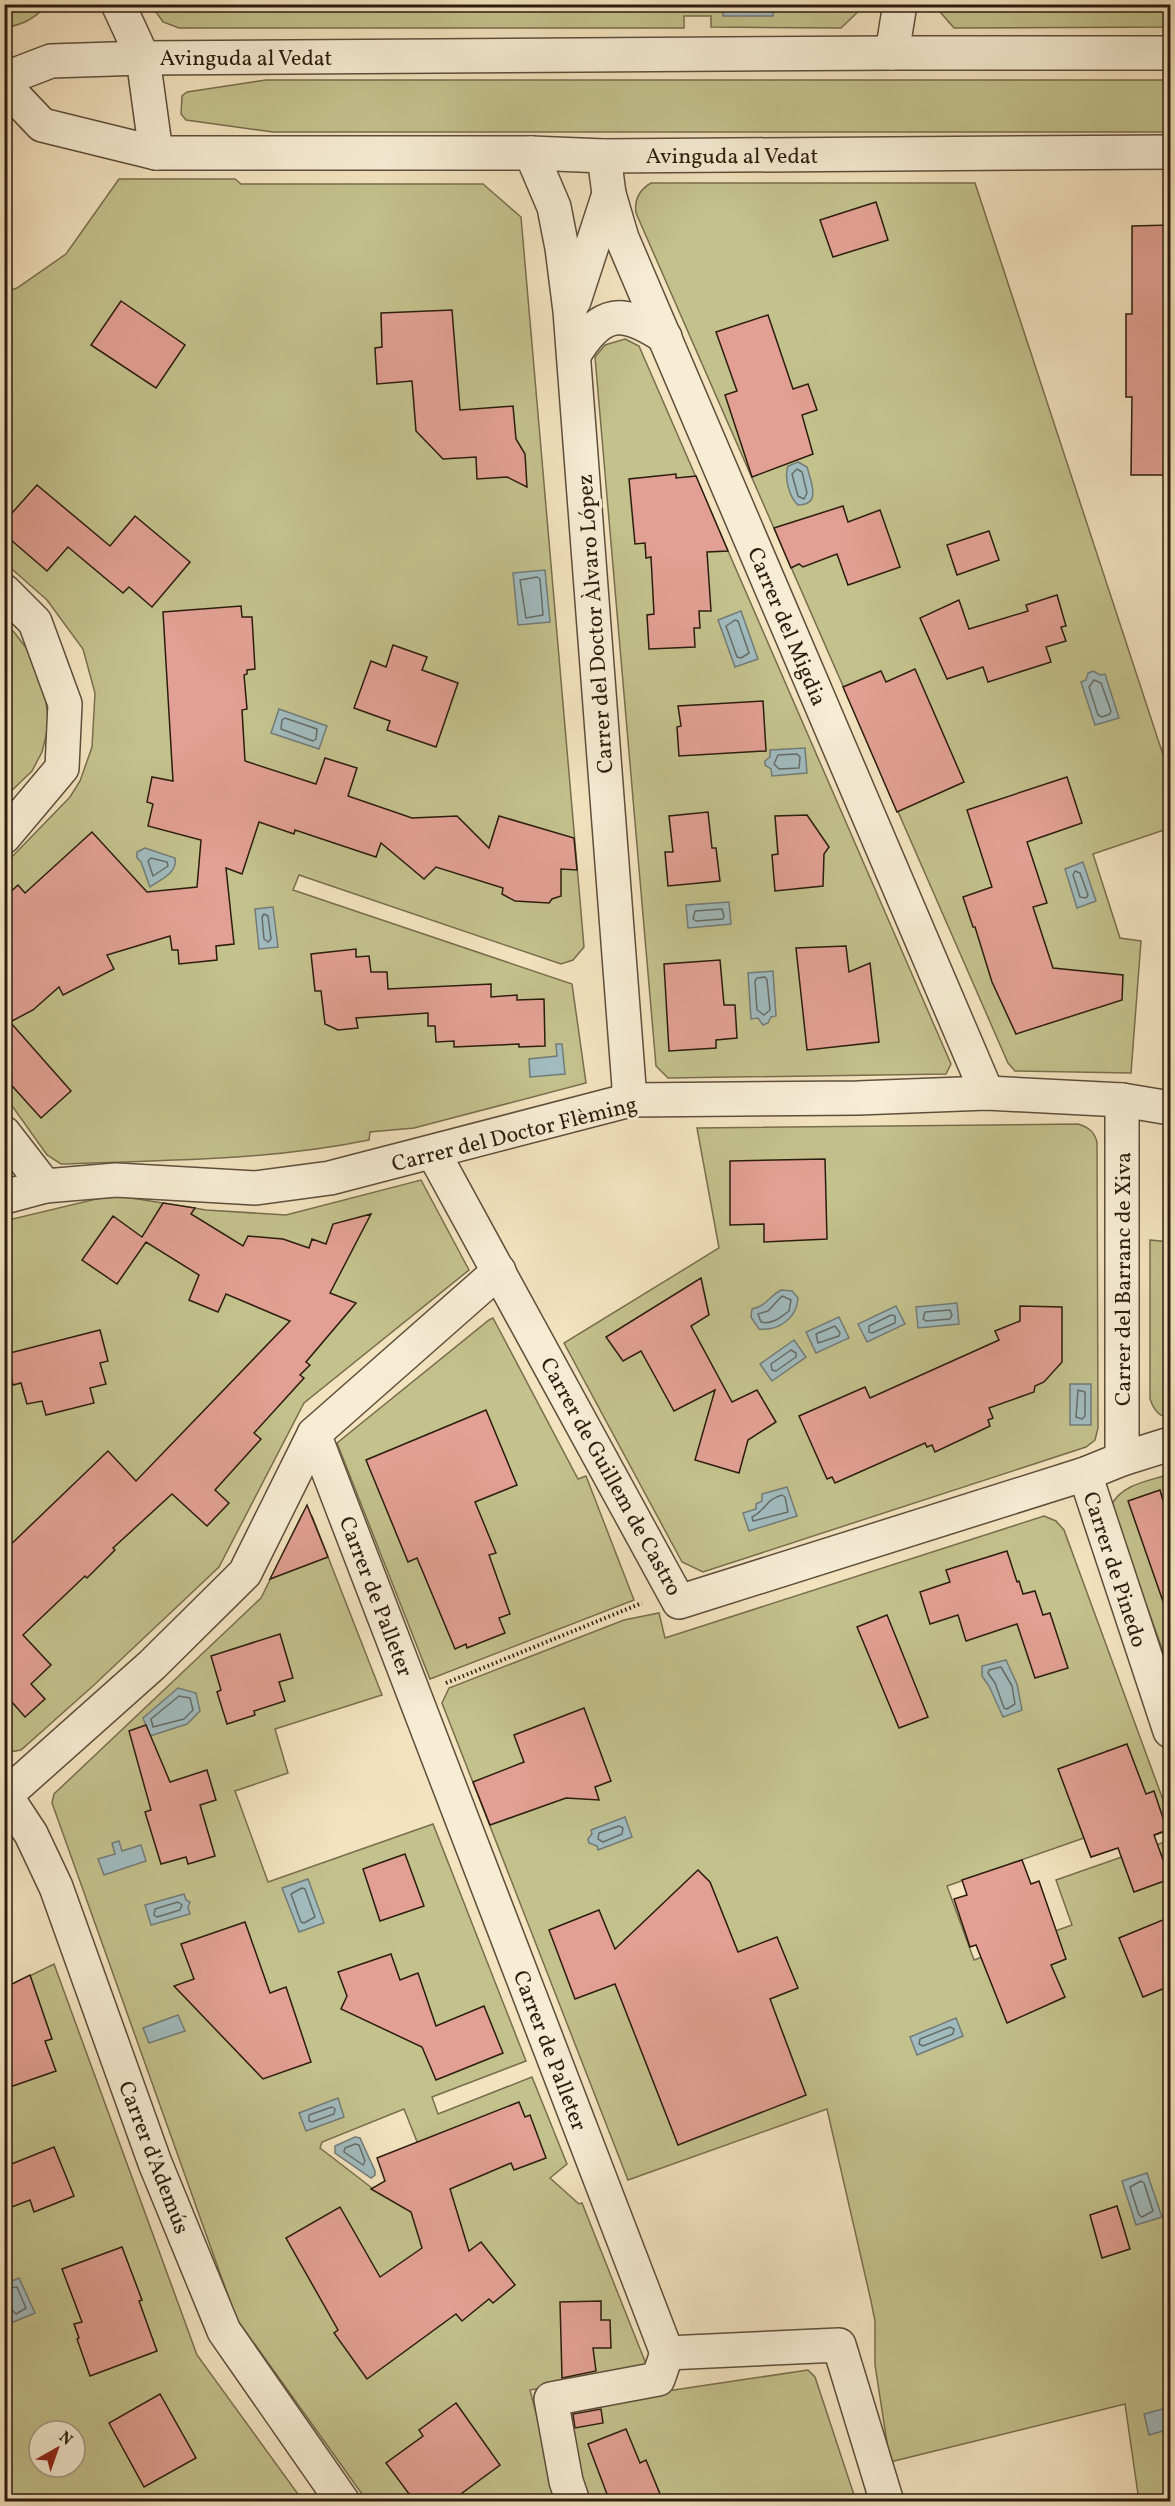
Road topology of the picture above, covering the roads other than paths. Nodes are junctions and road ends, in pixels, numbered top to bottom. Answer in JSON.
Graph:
{"nodes":[{"id":1,"x":118,"y":4,"type":"edge"},
{"id":2,"x":900,"y":4,"type":"edge"},
{"id":3,"x":892,"y":53,"type":"junction"},
{"id":4,"x":1170,"y":54,"type":"edge"},
{"id":5,"x":143,"y":58,"type":"junction"},
{"id":6,"x":4,"y":79,"type":"edge"},
{"id":7,"x":4,"y":85,"type":"edge"},
{"id":8,"x":1170,"y":152,"type":"edge"},
{"id":9,"x":156,"y":153,"type":"junction"},
{"id":10,"x":531,"y":153,"type":"junction"},
{"id":11,"x":604,"y":156,"type":"junction"},
{"id":12,"x":609,"y":194,"type":"junction"},
{"id":13,"x":570,"y":311,"type":"junction"},
{"id":14,"x":664,"y":337,"type":"junction"},
{"id":15,"x":573,"y":355,"type":"junction"},
{"id":16,"x":4,"y":591,"type":"edge"},
{"id":17,"x":4,"y":837,"type":"edge"},
{"id":18,"x":987,"y":1093,"type":"junction"},
{"id":19,"x":630,"y":1100,"type":"junction"},
{"id":20,"x":1122,"y":1100,"type":"junction"},
{"id":21,"x":1170,"y":1108,"type":"edge"},
{"id":22,"x":4,"y":1132,"type":"edge"},
{"id":23,"x":433,"y":1152,"type":"junction"},
{"id":24,"x":45,"y":1186,"type":"junction"},
{"id":25,"x":4,"y":1197,"type":"edge"},
{"id":26,"x":499,"y":1271,"type":"junction"},
{"id":27,"x":314,"y":1434,"type":"junction"},
{"id":28,"x":1170,"y":1444,"type":"edge"},
{"id":29,"x":1122,"y":1459,"type":"junction"},
{"id":30,"x":1085,"y":1474,"type":"junction"},
{"id":31,"x":1170,"y":1731,"type":"edge"},
{"id":32,"x":5,"y":1794,"type":"edge"},
{"id":33,"x":667,"y":2353,"type":"junction"},
{"id":34,"x":343,"y":2502,"type":"edge"},
{"id":35,"x":573,"y":2502,"type":"edge"},
{"id":36,"x":887,"y":2502,"type":"edge"}],
"edges":[{"from":1,"to":5,"type":"street"},
{"from":2,"to":3,"type":"street"},
{"from":3,"to":4,"type":"street","name":"Avinguda al Vedat"},
{"from":3,"to":5,"type":"street","name":"Avinguda al Vedat"},
{"from":5,"to":6,"type":"street"},
{"from":5,"to":9,"type":"street","name":"Avinguda al Vedat"},
{"from":7,"to":9,"type":"street"},
{"from":8,"to":11,"type":"street","name":"Avinguda al Vedat"},
{"from":9,"to":10,"type":"street","name":"Avinguda al Vedat"},
{"from":10,"to":11,"type":"street","name":"Avinguda al Vedat"},
{"from":10,"to":13,"type":"street","name":"Carrer del Doctor Àlvaro López"},
{"from":11,"to":12,"type":"street","name":"Carrer del Migdia"},
{"from":12,"to":13,"type":"street"},
{"from":12,"to":14,"type":"street","name":"Carrer del Migdia"},
{"from":13,"to":15,"type":"street","name":"Carrer del Doctor Àlvaro López"},
{"from":14,"to":15,"type":"street"},
{"from":14,"to":18,"type":"street","name":"Carrer del Migdia"},
{"from":15,"to":19,"type":"street","name":"Carrer del Doctor Àlvaro López"},
{"from":16,"to":17,"type":"street"},
{"from":18,"to":19,"type":"street","name":"Carrer del Doctor Flèming"},
{"from":18,"to":20,"type":"street","name":"Carrer del Doctor Flèming"},
{"from":19,"to":23,"type":"street","name":"Carrer del Doctor Flèming"},
{"from":20,"to":21,"type":"street","name":"Carrer del Doctor Flèming"},
{"from":20,"to":29,"type":"street","name":"Carrer del Barranc de Xiva"},
{"from":22,"to":24,"type":"street"},
{"from":23,"to":24,"type":"street","name":"Carrer del Doctor Flèming"},
{"from":23,"to":26,"type":"street","name":"Carrer de Guillem de Castro"},
{"from":24,"to":25,"type":"street","name":"Carrer del Doctor Flèming"},
{"from":26,"to":27,"type":"street"},
{"from":26,"to":30,"type":"street","name":"Carrer de Guillem de Castro"},
{"from":27,"to":32,"type":"street"},
{"from":27,"to":33,"type":"street","name":"Carrer de Palleter"},
{"from":28,"to":29,"type":"street","name":"Carrer de Guillem de Castro"},
{"from":29,"to":30,"type":"street","name":"Carrer de Guillem de Castro"},
{"from":30,"to":31,"type":"street","name":"Carrer de Pinedo"},
{"from":32,"to":34,"type":"street","name":"Carrer d'Ademús"},
{"from":33,"to":35,"type":"street"},
{"from":33,"to":36,"type":"street"}]}
